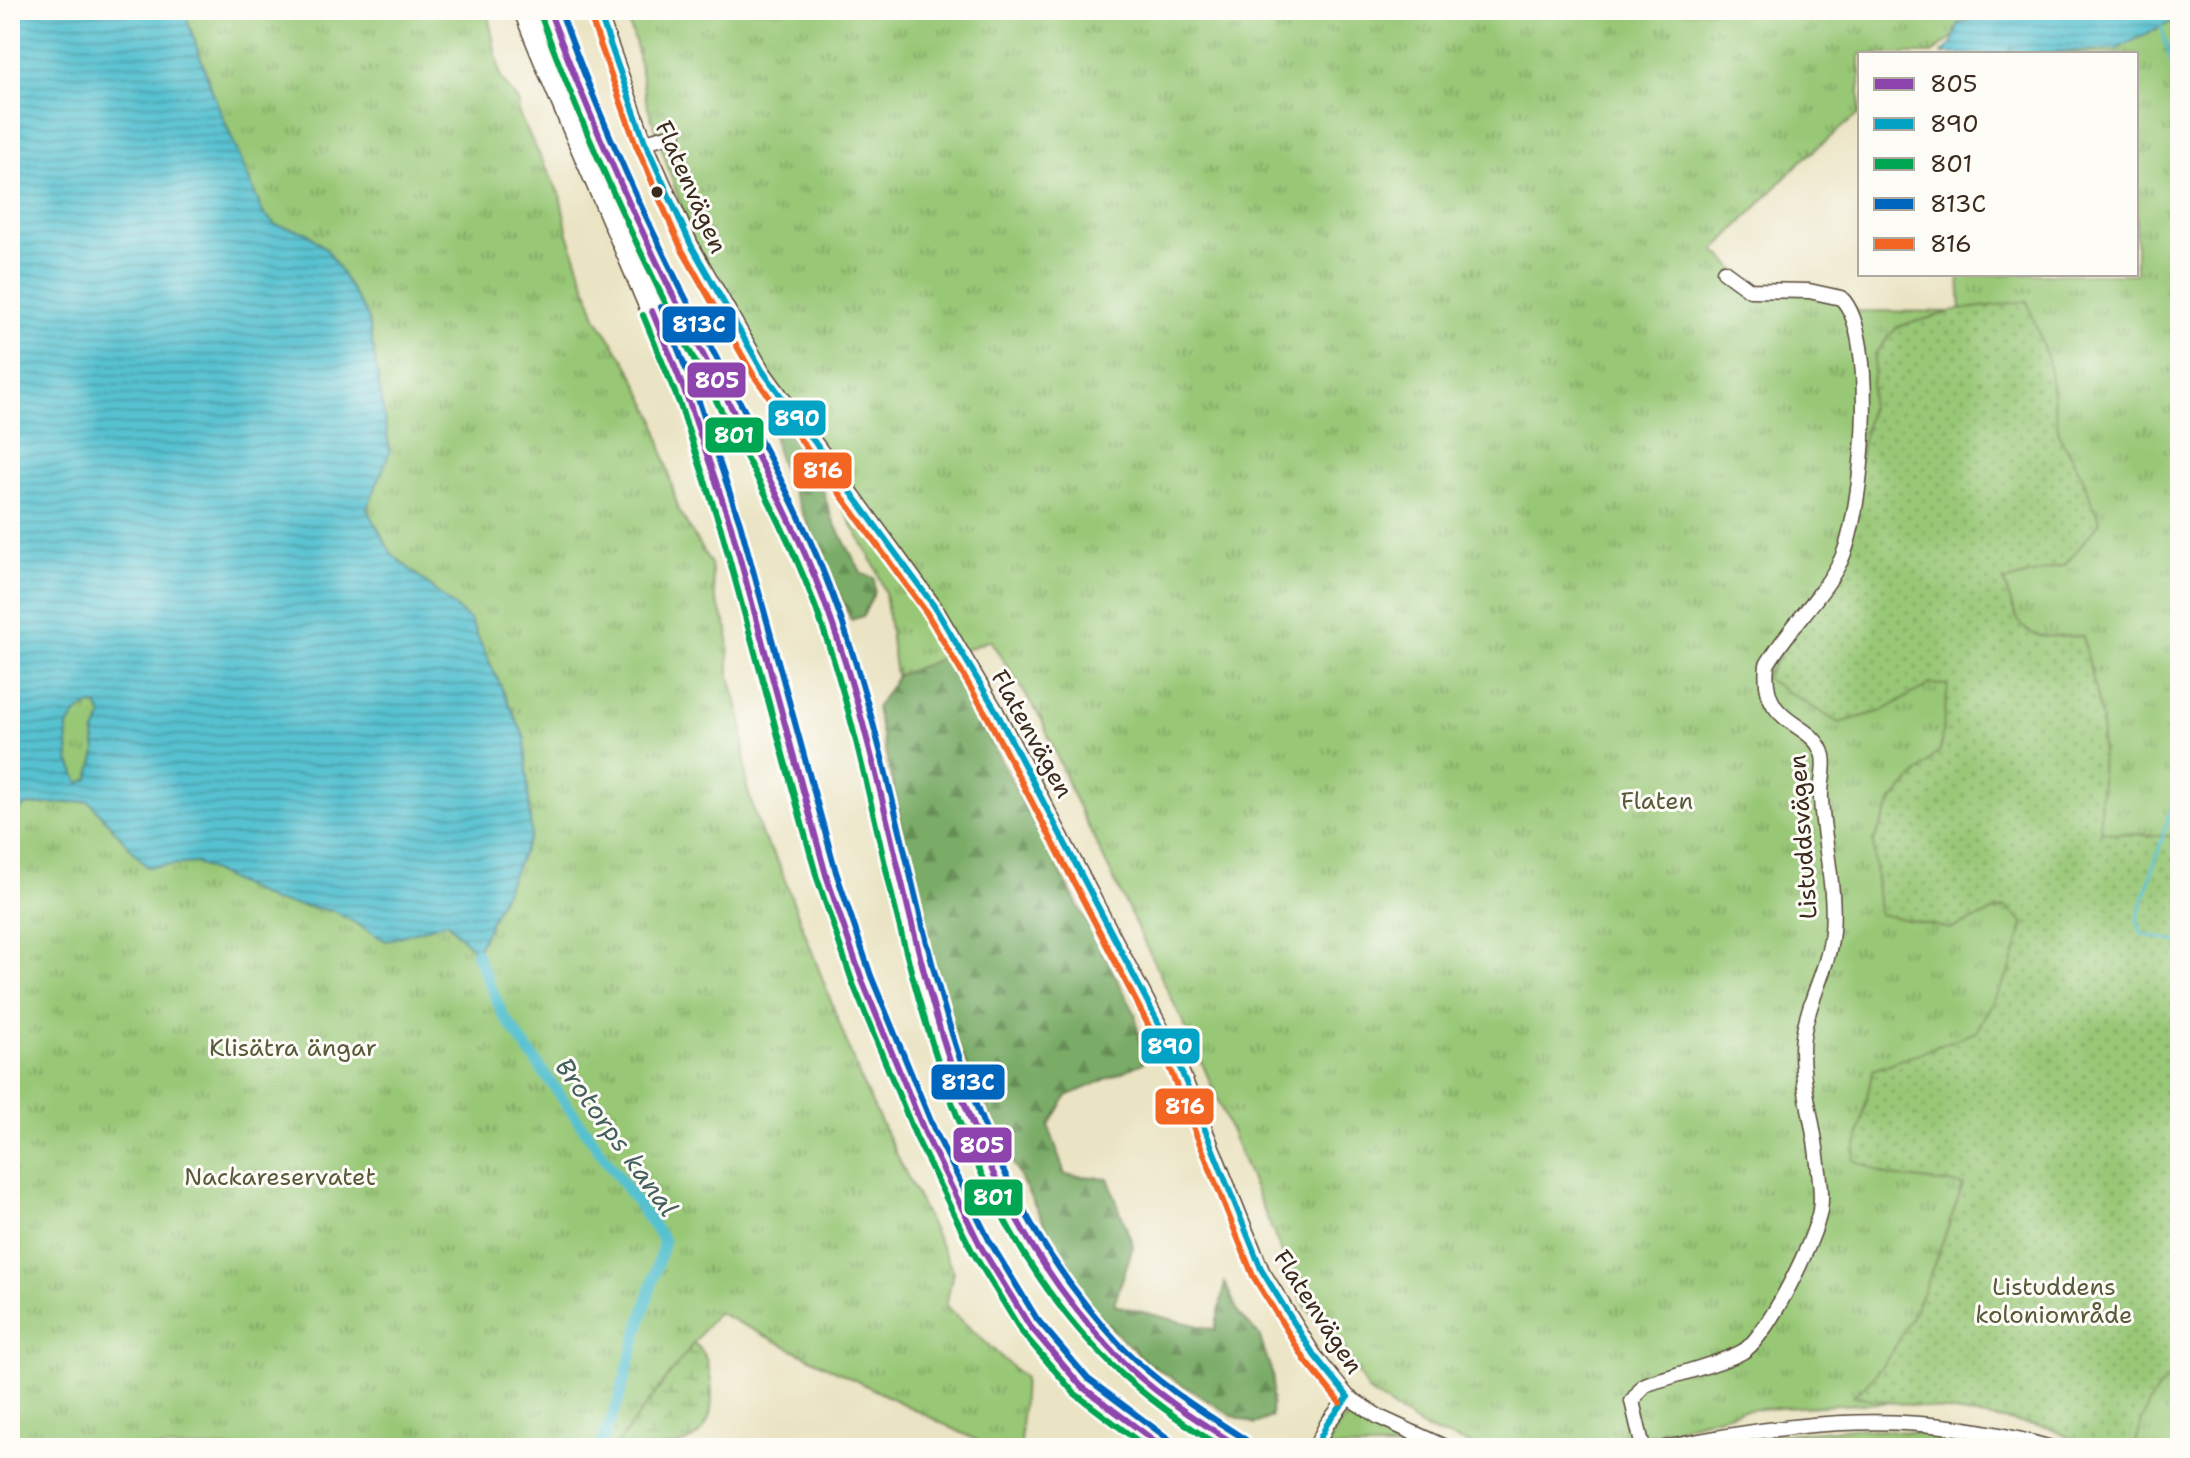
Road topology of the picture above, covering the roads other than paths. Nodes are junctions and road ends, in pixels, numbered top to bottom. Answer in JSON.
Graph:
{"nodes":[{"id":1,"x":525,"y":10,"type":"edge"},
{"id":2,"x":549,"y":10,"type":"edge"},
{"id":3,"x":598,"y":10,"type":"edge"},
{"id":4,"x":674,"y":134,"type":"dead end"},
{"id":5,"x":645,"y":142,"type":"junction"},
{"id":6,"x":1724,"y":271,"type":"dead end"},
{"id":7,"x":1348,"y":1397,"type":"junction"},
{"id":8,"x":1164,"y":1448,"type":"edge"},
{"id":9,"x":1241,"y":1448,"type":"edge"},
{"id":10,"x":1315,"y":1448,"type":"edge"},
{"id":11,"x":1447,"y":1448,"type":"edge"},
{"id":12,"x":1643,"y":1448,"type":"edge"},
{"id":13,"x":1665,"y":1448,"type":"edge"},
{"id":14,"x":2051,"y":1448,"type":"edge"}],
"edges":[{"from":1,"to":8,"type":"highway"},
{"from":2,"to":9,"type":"highway"},
{"from":3,"to":5,"type":"street","name":"Flatenvägen"},
{"from":4,"to":5,"type":"street"},
{"from":5,"to":7,"type":"street","name":"Flatenvägen"},
{"from":6,"to":12,"type":"street","name":"Listuddsvägen"},
{"from":7,"to":10,"type":"street"},
{"from":7,"to":11,"type":"street","name":"Flatenvägen"},
{"from":13,"to":14,"type":"street"}]}
